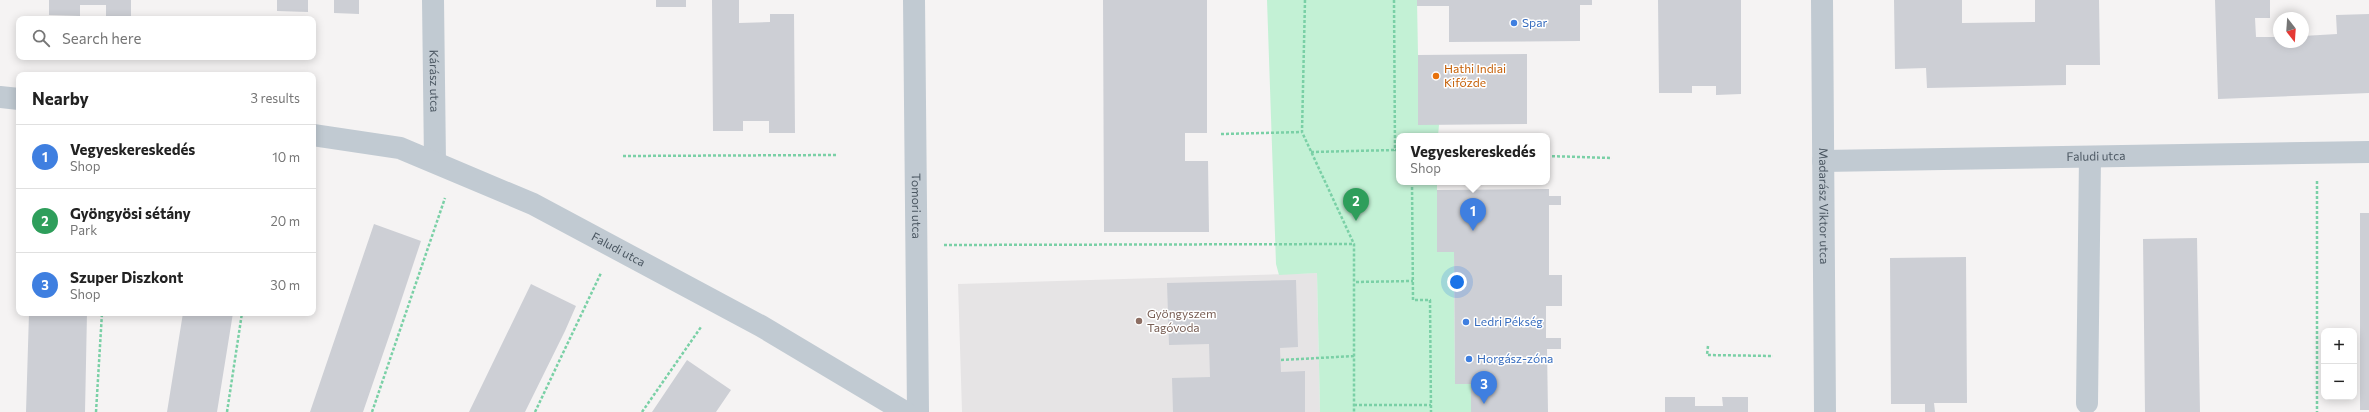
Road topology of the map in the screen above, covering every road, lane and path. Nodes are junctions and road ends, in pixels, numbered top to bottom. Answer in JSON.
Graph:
{"nodes":[{"id":1,"x":433,"y":0,"type":"edge"},
{"id":2,"x":914,"y":0,"type":"edge"},
{"id":3,"x":1305,"y":0,"type":"edge"},
{"id":4,"x":1394,"y":0,"type":"edge"},
{"id":5,"x":1822,"y":0,"type":"edge"},
{"id":6,"x":0,"y":97,"type":"edge"},
{"id":7,"x":16,"y":99,"type":"edge"},
{"id":8,"x":1302,"y":132,"type":"junction"},
{"id":9,"x":1397,"y":133,"type":"edge"},
{"id":10,"x":1221,"y":134,"type":"dead end"},
{"id":11,"x":316,"y":135,"type":"edge"},
{"id":12,"x":1396,"y":150,"type":"edge"},
{"id":13,"x":1311,"y":152,"type":"junction"},
{"id":14,"x":2369,"y":152,"type":"edge"},
{"id":15,"x":2317,"y":153,"type":"junction"},
{"id":16,"x":836,"y":155,"type":"dead end"},
{"id":17,"x":623,"y":156,"type":"dead end"},
{"id":18,"x":1550,"y":156,"type":"edge"},
{"id":19,"x":2090,"y":157,"type":"junction"},
{"id":20,"x":1612,"y":158,"type":"dead end"},
{"id":21,"x":1823,"y":161,"type":"junction"},
{"id":22,"x":444,"y":167,"type":"junction"},
{"id":23,"x":1412,"y":185,"type":"edge"},
{"id":24,"x":1354,"y":244,"type":"junction"},
{"id":25,"x":915,"y":245,"type":"junction"},
{"id":26,"x":614,"y":247,"type":"junction"},
{"id":27,"x":1413,"y":281,"type":"junction"},
{"id":28,"x":1356,"y":282,"type":"junction"},
{"id":29,"x":717,"y":303,"type":"junction"},
{"id":30,"x":102,"y":316,"type":"edge"},
{"id":31,"x":242,"y":316,"type":"edge"},
{"id":32,"x":1708,"y":346,"type":"dead end"},
{"id":33,"x":1355,"y":356,"type":"junction"},
{"id":34,"x":1773,"y":356,"type":"dead end"},
{"id":35,"x":1281,"y":360,"type":"dead end"},
{"id":36,"x":2087,"y":403,"type":"dead end"},
{"id":37,"x":1354,"y":405,"type":"junction"},
{"id":38,"x":1431,"y":406,"type":"junction"},
{"id":39,"x":96,"y":412,"type":"edge"},
{"id":40,"x":227,"y":412,"type":"edge"},
{"id":41,"x":372,"y":412,"type":"edge"},
{"id":42,"x":534,"y":412,"type":"edge"},
{"id":43,"x":642,"y":412,"type":"edge"},
{"id":44,"x":905,"y":412,"type":"edge"},
{"id":45,"x":918,"y":412,"type":"edge"},
{"id":46,"x":1354,"y":412,"type":"edge"},
{"id":47,"x":1431,"y":412,"type":"edge"},
{"id":48,"x":1825,"y":412,"type":"edge"},
{"id":49,"x":2317,"y":412,"type":"edge"}],
"edges":[{"from":1,"to":22,"type":"street","name":"Kárász utca"},
{"from":2,"to":25,"type":"street","name":"Tomori utca"},
{"from":3,"to":8,"type":"path"},
{"from":4,"to":9,"type":"path"},
{"from":5,"to":21,"type":"street","name":"Madarász Viktor utca"},
{"from":6,"to":7,"type":"street"},
{"from":8,"to":10,"type":"path"},
{"from":8,"to":13,"type":"path"},
{"from":11,"to":22,"type":"street","name":"Faludi utca"},
{"from":12,"to":13,"type":"path"},
{"from":13,"to":24,"type":"path"},
{"from":14,"to":15,"type":"street","name":"Faludi utca"},
{"from":15,"to":19,"type":"street","name":"Faludi utca"},
{"from":15,"to":49,"type":"path"},
{"from":16,"to":17,"type":"path"},
{"from":18,"to":20,"type":"path"},
{"from":19,"to":21,"type":"street","name":"Faludi utca"},
{"from":19,"to":36,"type":"street"},
{"from":21,"to":48,"type":"street","name":"Madarász Viktor utca"},
{"from":22,"to":26,"type":"street","name":"Faludi utca"},
{"from":22,"to":41,"type":"path"},
{"from":23,"to":27,"type":"path"},
{"from":24,"to":25,"type":"path"},
{"from":24,"to":28,"type":"path"},
{"from":25,"to":45,"type":"street","name":"Tomori utca"},
{"from":26,"to":29,"type":"street","name":"Faludi utca"},
{"from":26,"to":42,"type":"path"},
{"from":27,"to":28,"type":"path"},
{"from":27,"to":38,"type":"path"},
{"from":28,"to":33,"type":"path"},
{"from":29,"to":43,"type":"path"},
{"from":29,"to":44,"type":"street","name":"Faludi utca"},
{"from":30,"to":39,"type":"path"},
{"from":31,"to":40,"type":"path"},
{"from":32,"to":34,"type":"path"},
{"from":33,"to":35,"type":"path"},
{"from":33,"to":37,"type":"path"},
{"from":37,"to":38,"type":"path"},
{"from":37,"to":46,"type":"path"},
{"from":38,"to":47,"type":"path"}]}
